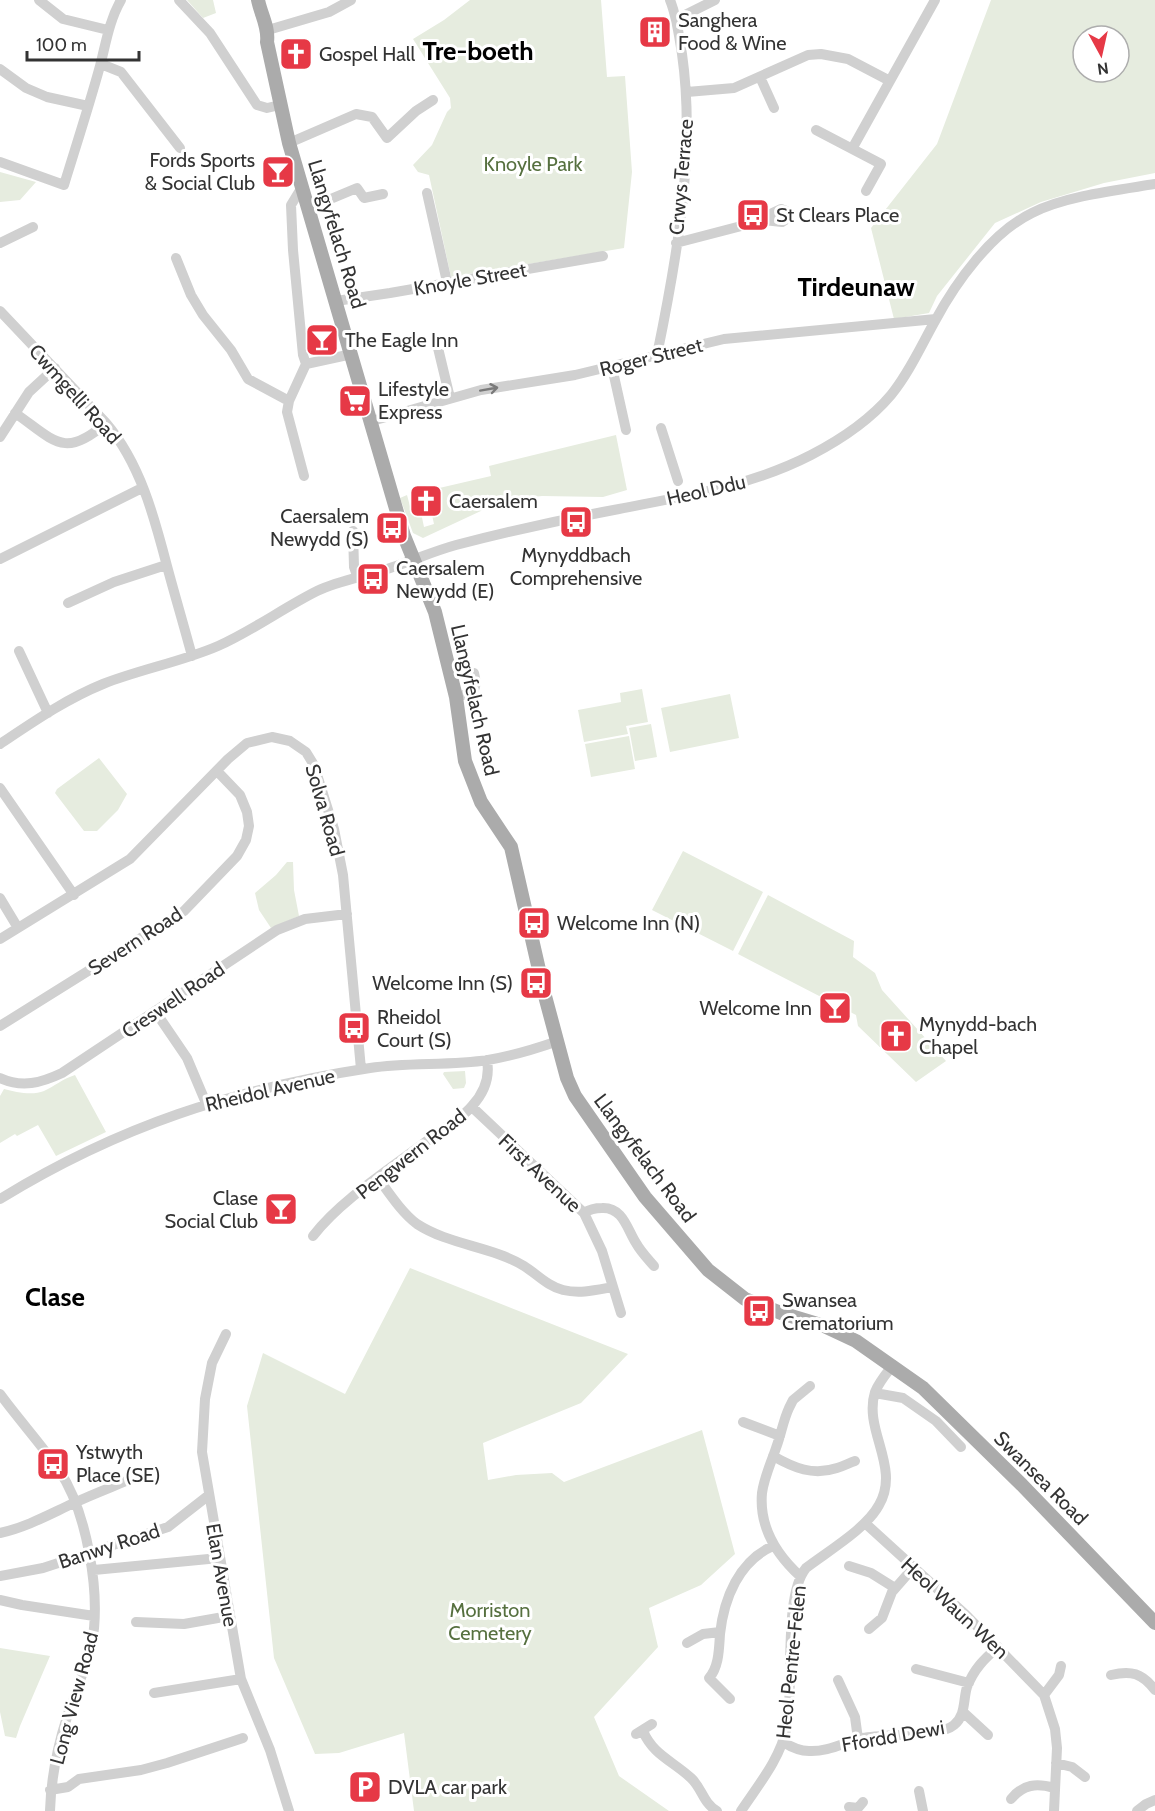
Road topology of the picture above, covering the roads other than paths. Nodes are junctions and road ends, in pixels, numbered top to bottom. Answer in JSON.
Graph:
{"nodes":[{"id":1,"x":39,"y":0,"type":"edge"},
{"id":2,"x":122,"y":0,"type":"edge"},
{"id":3,"x":179,"y":0,"type":"edge"},
{"id":4,"x":258,"y":0,"type":"edge"},
{"id":5,"x":351,"y":0,"type":"edge"},
{"id":6,"x":670,"y":0,"type":"edge"},
{"id":7,"x":715,"y":0,"type":"edge"},
{"id":8,"x":935,"y":0,"type":"edge"},
{"id":9,"x":677,"y":20,"type":"junction"},
{"id":10,"x":108,"y":30,"type":"junction"},
{"id":11,"x":268,"y":30,"type":"junction"},
{"id":12,"x":101,"y":64,"type":"junction"},
{"id":13,"x":0,"y":69,"type":"edge"},
{"id":14,"x":760,"y":77,"type":"junction"},
{"id":15,"x":890,"y":81,"type":"junction"},
{"id":16,"x":687,"y":92,"type":"junction"},
{"id":17,"x":433,"y":100,"type":"dead end"},
{"id":18,"x":280,"y":105,"type":"junction"},
{"id":19,"x":88,"y":106,"type":"junction"},
{"id":20,"x":774,"y":108,"type":"dead end"},
{"id":21,"x":816,"y":130,"type":"dead end"},
{"id":22,"x":289,"y":143,"type":"junction"},
{"id":23,"x":180,"y":148,"type":"dead end"},
{"id":24,"x":852,"y":149,"type":"junction"},
{"id":25,"x":0,"y":162,"type":"edge"},
{"id":26,"x":1155,"y":184,"type":"edge"},
{"id":27,"x":302,"y":187,"type":"junction"},
{"id":28,"x":866,"y":191,"type":"dead end"},
{"id":29,"x":427,"y":193,"type":"dead end"},
{"id":30,"x":383,"y":194,"type":"dead end"},
{"id":31,"x":309,"y":208,"type":"junction"},
{"id":32,"x":764,"y":220,"type":"dead end"},
{"id":33,"x":33,"y":227,"type":"dead end"},
{"id":34,"x":0,"y":243,"type":"edge"},
{"id":35,"x":676,"y":243,"type":"junction"},
{"id":36,"x":603,"y":256,"type":"dead end"},
{"id":37,"x":176,"y":258,"type":"dead end"},
{"id":38,"x":447,"y":282,"type":"junction"},
{"id":39,"x":336,"y":301,"type":"junction"},
{"id":40,"x":0,"y":311,"type":"edge"},
{"id":41,"x":936,"y":319,"type":"junction"},
{"id":42,"x":438,"y":348,"type":"dead end"},
{"id":43,"x":352,"y":354,"type":"junction"},
{"id":44,"x":657,"y":355,"type":"junction"},
{"id":45,"x":306,"y":364,"type":"junction"},
{"id":46,"x":612,"y":367,"type":"junction"},
{"id":47,"x":55,"y":368,"type":"junction"},
{"id":48,"x":450,"y":398,"type":"junction"},
{"id":49,"x":289,"y":401,"type":"junction"},
{"id":50,"x":15,"y":413,"type":"junction"},
{"id":51,"x":622,"y":414,"type":"junction"},
{"id":52,"x":611,"y":417,"type":"dead end"},
{"id":53,"x":372,"y":421,"type":"junction"},
{"id":54,"x":106,"y":423,"type":"junction"},
{"id":55,"x":661,"y":428,"type":"dead end"},
{"id":56,"x":626,"y":429,"type":"dead end"},
{"id":57,"x":0,"y":438,"type":"edge"},
{"id":58,"x":304,"y":476,"type":"dead end"},
{"id":59,"x":678,"y":481,"type":"dead end"},
{"id":60,"x":142,"y":488,"type":"junction"},
{"id":61,"x":353,"y":531,"type":"dead end"},
{"id":62,"x":413,"y":558,"type":"junction"},
{"id":63,"x":0,"y":559,"type":"edge"},
{"id":64,"x":166,"y":565,"type":"junction"},
{"id":65,"x":358,"y":578,"type":"junction"},
{"id":66,"x":68,"y":603,"type":"dead end"},
{"id":67,"x":19,"y":651,"type":"dead end"},
{"id":68,"x":192,"y":656,"type":"junction"},
{"id":69,"x":474,"y":673,"type":"dead end"},
{"id":70,"x":456,"y":697,"type":"junction"},
{"id":71,"x":48,"y":713,"type":"junction"},
{"id":72,"x":0,"y":744,"type":"edge"},
{"id":73,"x":217,"y":771,"type":"junction"},
{"id":74,"x":0,"y":788,"type":"edge"},
{"id":75,"x":74,"y":895,"type":"junction"},
{"id":76,"x":0,"y":898,"type":"edge"},
{"id":77,"x":347,"y":914,"type":"junction"},
{"id":78,"x":18,"y":928,"type":"junction"},
{"id":79,"x":0,"y":939,"type":"edge"},
{"id":80,"x":155,"y":1011,"type":"junction"},
{"id":81,"x":0,"y":1026,"type":"edge"},
{"id":82,"x":558,"y":1041,"type":"junction"},
{"id":83,"x":487,"y":1060,"type":"junction"},
{"id":84,"x":361,"y":1070,"type":"junction"},
{"id":85,"x":0,"y":1078,"type":"edge"},
{"id":86,"x":206,"y":1104,"type":"junction"},
{"id":87,"x":472,"y":1107,"type":"junction"},
{"id":88,"x":378,"y":1178,"type":"junction"},
{"id":89,"x":0,"y":1199,"type":"edge"},
{"id":90,"x":584,"y":1213,"type":"junction"},
{"id":91,"x":313,"y":1236,"type":"dead end"},
{"id":92,"x":654,"y":1266,"type":"dead end"},
{"id":93,"x":613,"y":1287,"type":"junction"},
{"id":94,"x":621,"y":1313,"type":"dead end"},
{"id":95,"x":226,"y":1334,"type":"dead end"},
{"id":96,"x":893,"y":1365,"type":"junction"},
{"id":97,"x":810,"y":1386,"type":"dead end"},
{"id":98,"x":875,"y":1393,"type":"junction"},
{"id":99,"x":0,"y":1394,"type":"edge"},
{"id":100,"x":743,"y":1422,"type":"dead end"},
{"id":101,"x":780,"y":1436,"type":"junction"},
{"id":102,"x":961,"y":1447,"type":"dead end"},
{"id":103,"x":773,"y":1456,"type":"junction"},
{"id":104,"x":855,"y":1461,"type":"dead end"},
{"id":105,"x":131,"y":1479,"type":"dead end"},
{"id":106,"x":209,"y":1495,"type":"junction"},
{"id":107,"x":75,"y":1503,"type":"junction"},
{"id":108,"x":865,"y":1523,"type":"junction"},
{"id":109,"x":0,"y":1533,"type":"edge"},
{"id":110,"x":773,"y":1546,"type":"junction"},
{"id":111,"x":89,"y":1552,"type":"junction"},
{"id":112,"x":219,"y":1558,"type":"junction"},
{"id":113,"x":849,"y":1566,"type":"dead end"},
{"id":114,"x":913,"y":1568,"type":"junction"},
{"id":115,"x":94,"y":1570,"type":"junction"},
{"id":116,"x":0,"y":1576,"type":"edge"},
{"id":117,"x":800,"y":1576,"type":"junction"},
{"id":118,"x":895,"y":1588,"type":"junction"},
{"id":119,"x":0,"y":1600,"type":"edge"},
{"id":120,"x":94,"y":1616,"type":"junction"},
{"id":121,"x":229,"y":1616,"type":"junction"},
{"id":122,"x":136,"y":1622,"type":"dead end"},
{"id":123,"x":1155,"y":1623,"type":"edge"},
{"id":124,"x":869,"y":1629,"type":"dead end"},
{"id":125,"x":720,"y":1632,"type":"junction"},
{"id":126,"x":687,"y":1643,"type":"dead end"},
{"id":127,"x":998,"y":1647,"type":"junction"},
{"id":128,"x":1061,"y":1666,"type":"dead end"},
{"id":129,"x":916,"y":1669,"type":"dead end"},
{"id":130,"x":1112,"y":1675,"type":"dead end"},
{"id":131,"x":241,"y":1679,"type":"junction"},
{"id":132,"x":838,"y":1680,"type":"dead end"},
{"id":133,"x":969,"y":1683,"type":"junction"},
{"id":134,"x":1155,"y":1690,"type":"edge"},
{"id":135,"x":154,"y":1693,"type":"dead end"},
{"id":136,"x":1044,"y":1695,"type":"junction"},
{"id":137,"x":730,"y":1699,"type":"dead end"},
{"id":138,"x":963,"y":1712,"type":"junction"},
{"id":139,"x":644,"y":1730,"type":"dead end"},
{"id":140,"x":988,"y":1735,"type":"dead end"},
{"id":141,"x":243,"y":1738,"type":"dead end"},
{"id":142,"x":858,"y":1739,"type":"junction"},
{"id":143,"x":783,"y":1742,"type":"junction"},
{"id":144,"x":1056,"y":1763,"type":"junction"},
{"id":145,"x":1085,"y":1777,"type":"dead end"},
{"id":146,"x":1054,"y":1788,"type":"junction"},
{"id":147,"x":51,"y":1790,"type":"junction"},
{"id":148,"x":919,"y":1791,"type":"dead end"},
{"id":149,"x":1011,"y":1799,"type":"dead end"},
{"id":150,"x":1155,"y":1800,"type":"edge"},
{"id":151,"x":50,"y":1811,"type":"edge"},
{"id":152,"x":289,"y":1811,"type":"edge"},
{"id":153,"x":717,"y":1811,"type":"edge"},
{"id":154,"x":741,"y":1811,"type":"edge"},
{"id":155,"x":923,"y":1811,"type":"edge"},
{"id":156,"x":1054,"y":1811,"type":"edge"},
{"id":157,"x":1137,"y":1811,"type":"edge"}],
"edges":[{"from":1,"to":10,"type":"street"},
{"from":2,"to":10,"type":"street"},
{"from":3,"to":18,"type":"street"},
{"from":4,"to":11,"type":"main road","name":"Llangyfelach Road"},
{"from":5,"to":11,"type":"street"},
{"from":6,"to":9,"type":"street","name":"Crwys Terrace"},
{"from":7,"to":9,"type":"street"},
{"from":8,"to":15,"type":"street"},
{"from":9,"to":16,"type":"street","name":"Crwys Terrace"},
{"from":10,"to":12,"type":"street"},
{"from":11,"to":18,"type":"main road","name":"Llangyfelach Road"},
{"from":12,"to":19,"type":"street"},
{"from":12,"to":23,"type":"street"},
{"from":13,"to":19,"type":"street"},
{"from":14,"to":15,"type":"street"},
{"from":14,"to":16,"type":"street"},
{"from":14,"to":20,"type":"street"},
{"from":15,"to":24,"type":"street"},
{"from":16,"to":35,"type":"street","name":"Crwys Terrace"},
{"from":17,"to":22,"type":"street"},
{"from":18,"to":22,"type":"main road","name":"Llangyfelach Road"},
{"from":19,"to":25,"type":"street"},
{"from":21,"to":24,"type":"street"},
{"from":22,"to":27,"type":"main road","name":"Llangyfelach Road"},
{"from":24,"to":28,"type":"street"},
{"from":26,"to":41,"type":"street","name":"Heol Ddu"},
{"from":27,"to":31,"type":"main road","name":"Llangyfelach Road"},
{"from":27,"to":45,"type":"street"},
{"from":29,"to":38,"type":"street"},
{"from":30,"to":31,"type":"street"},
{"from":31,"to":39,"type":"main road","name":"Llangyfelach Road"},
{"from":32,"to":35,"type":"street"},
{"from":33,"to":34,"type":"street"},
{"from":35,"to":44,"type":"street","name":"Crwys Terrace"},
{"from":36,"to":38,"type":"street","name":"Knoyle Street"},
{"from":37,"to":49,"type":"street"},
{"from":38,"to":39,"type":"street","name":"Knoyle Street"},
{"from":39,"to":43,"type":"main road","name":"Llangyfelach Road"},
{"from":40,"to":47,"type":"street","name":"Cwmgelli Road"},
{"from":41,"to":44,"type":"street","name":"Roger Street"},
{"from":41,"to":62,"type":"street","name":"Heol Ddu"},
{"from":42,"to":48,"type":"street"},
{"from":43,"to":45,"type":"street"},
{"from":43,"to":53,"type":"main road","name":"Llangyfelach Road"},
{"from":44,"to":46,"type":"street","name":"Roger Street"},
{"from":45,"to":49,"type":"street"},
{"from":48,"to":46,"type":"street","name":"Roger Street","one_way":true},
{"from":46,"to":51,"type":"street"},
{"from":47,"to":50,"type":"street"},
{"from":47,"to":54,"type":"street","name":"Cwmgelli Road"},
{"from":48,"to":53,"type":"street","name":"Roger Street"},
{"from":49,"to":58,"type":"street"},
{"from":50,"to":54,"type":"street"},
{"from":50,"to":57,"type":"street"},
{"from":51,"to":52,"type":"street"},
{"from":51,"to":56,"type":"street"},
{"from":53,"to":62,"type":"main road","name":"Llangyfelach Road"},
{"from":54,"to":60,"type":"street","name":"Cwmgelli Road"},
{"from":55,"to":59,"type":"street"},
{"from":60,"to":63,"type":"street"},
{"from":60,"to":64,"type":"street","name":"Cwmgelli Road"},
{"from":61,"to":65,"type":"street"},
{"from":62,"to":65,"type":"street","name":"Heol Ddu"},
{"from":62,"to":70,"type":"main road","name":"Llangyfelach Road"},
{"from":64,"to":66,"type":"street"},
{"from":64,"to":68,"type":"street","name":"Cwmgelli Road"},
{"from":65,"to":68,"type":"street","name":"Heol Ddu"},
{"from":67,"to":71,"type":"street"},
{"from":68,"to":71,"type":"street","name":"Heol Ddu"},
{"from":69,"to":70,"type":"street"},
{"from":70,"to":82,"type":"main road","name":"Llangyfelach Road"},
{"from":71,"to":72,"type":"street","name":"Heol Ddu"},
{"from":73,"to":75,"type":"street","name":"Solva Road"},
{"from":73,"to":77,"type":"street","name":"Solva Road"},
{"from":73,"to":81,"type":"street","name":"Severn Road"},
{"from":74,"to":75,"type":"street"},
{"from":75,"to":78,"type":"street","name":"Solva Road"},
{"from":76,"to":78,"type":"street"},
{"from":77,"to":80,"type":"street","name":"Creswell Road"},
{"from":77,"to":84,"type":"street","name":"Solva Road"},
{"from":78,"to":79,"type":"street","name":"Solva Road"},
{"from":80,"to":85,"type":"street","name":"Creswell Road"},
{"from":80,"to":86,"type":"street"},
{"from":82,"to":83,"type":"street","name":"Rheidol Avenue"},
{"from":82,"to":96,"type":"main road","name":"Llangyfelach Road"},
{"from":83,"to":84,"type":"street","name":"Rheidol Avenue"},
{"from":83,"to":87,"type":"street","name":"Pengwern Road"},
{"from":84,"to":86,"type":"street","name":"Rheidol Avenue"},
{"from":86,"to":89,"type":"street","name":"Rheidol Avenue"},
{"from":87,"to":88,"type":"street","name":"Pengwern Road"},
{"from":87,"to":90,"type":"street","name":"First Avenue"},
{"from":88,"to":91,"type":"street","name":"Pengwern Road"},
{"from":88,"to":93,"type":"street"},
{"from":90,"to":92,"type":"street"},
{"from":90,"to":93,"type":"street","name":"First Avenue"},
{"from":93,"to":94,"type":"street","name":"First Avenue"},
{"from":95,"to":106,"type":"street","name":"Elan Avenue"},
{"from":96,"to":98,"type":"street"},
{"from":96,"to":123,"type":"main road","name":"Swansea Road"},
{"from":97,"to":101,"type":"street"},
{"from":98,"to":102,"type":"street"},
{"from":98,"to":108,"type":"street","name":"Heol Pentre-Felen"},
{"from":99,"to":107,"type":"street","name":"Long View Road"},
{"from":100,"to":101,"type":"street"},
{"from":101,"to":103,"type":"street"},
{"from":103,"to":104,"type":"street"},
{"from":103,"to":110,"type":"street"},
{"from":105,"to":107,"type":"street"},
{"from":106,"to":111,"type":"street","name":"Banwy Road"},
{"from":106,"to":112,"type":"street","name":"Elan Avenue"},
{"from":107,"to":109,"type":"street"},
{"from":107,"to":111,"type":"street","name":"Long View Road"},
{"from":108,"to":114,"type":"street","name":"Heol Waun Wen"},
{"from":108,"to":117,"type":"street","name":"Heol Pentre-Felen"},
{"from":110,"to":117,"type":"street"},
{"from":110,"to":125,"type":"street"},
{"from":111,"to":115,"type":"street","name":"Long View Road"},
{"from":111,"to":116,"type":"street","name":"Banwy Road"},
{"from":112,"to":115,"type":"street"},
{"from":112,"to":121,"type":"street","name":"Elan Avenue"},
{"from":113,"to":118,"type":"street"},
{"from":114,"to":118,"type":"street"},
{"from":114,"to":127,"type":"street","name":"Heol Waun Wen"},
{"from":115,"to":120,"type":"street","name":"Long View Road"},
{"from":117,"to":143,"type":"street","name":"Heol Pentre-Felen"},
{"from":118,"to":124,"type":"street"},
{"from":119,"to":120,"type":"street"},
{"from":120,"to":147,"type":"street","name":"Long View Road"},
{"from":121,"to":122,"type":"street"},
{"from":121,"to":131,"type":"street","name":"Elan Avenue"},
{"from":125,"to":126,"type":"street"},
{"from":125,"to":137,"type":"street"},
{"from":127,"to":133,"type":"street","name":"Ffordd Dewi"},
{"from":127,"to":136,"type":"street","name":"Heol Waun Wen"},
{"from":128,"to":136,"type":"street"},
{"from":129,"to":133,"type":"street"},
{"from":130,"to":134,"type":"street"},
{"from":131,"to":135,"type":"street"},
{"from":131,"to":152,"type":"street","name":"Elan Avenue"},
{"from":132,"to":142,"type":"street"},
{"from":133,"to":138,"type":"street","name":"Ffordd Dewi"},
{"from":136,"to":144,"type":"street","name":"Heol Waun Wen"},
{"from":138,"to":140,"type":"street","name":"Ffordd Dewi"},
{"from":138,"to":142,"type":"street","name":"Ffordd Dewi"},
{"from":139,"to":153,"type":"street"},
{"from":141,"to":147,"type":"street"},
{"from":142,"to":143,"type":"street","name":"Ffordd Dewi"},
{"from":143,"to":154,"type":"street","name":"Heol Pentre-Felen"},
{"from":144,"to":145,"type":"street"},
{"from":144,"to":146,"type":"street","name":"Heol Waun Wen"},
{"from":146,"to":149,"type":"street"},
{"from":146,"to":156,"type":"street","name":"Heol Waun Wen"},
{"from":147,"to":151,"type":"street","name":"Long View Road"},
{"from":148,"to":155,"type":"street"},
{"from":150,"to":157,"type":"street"}]}
